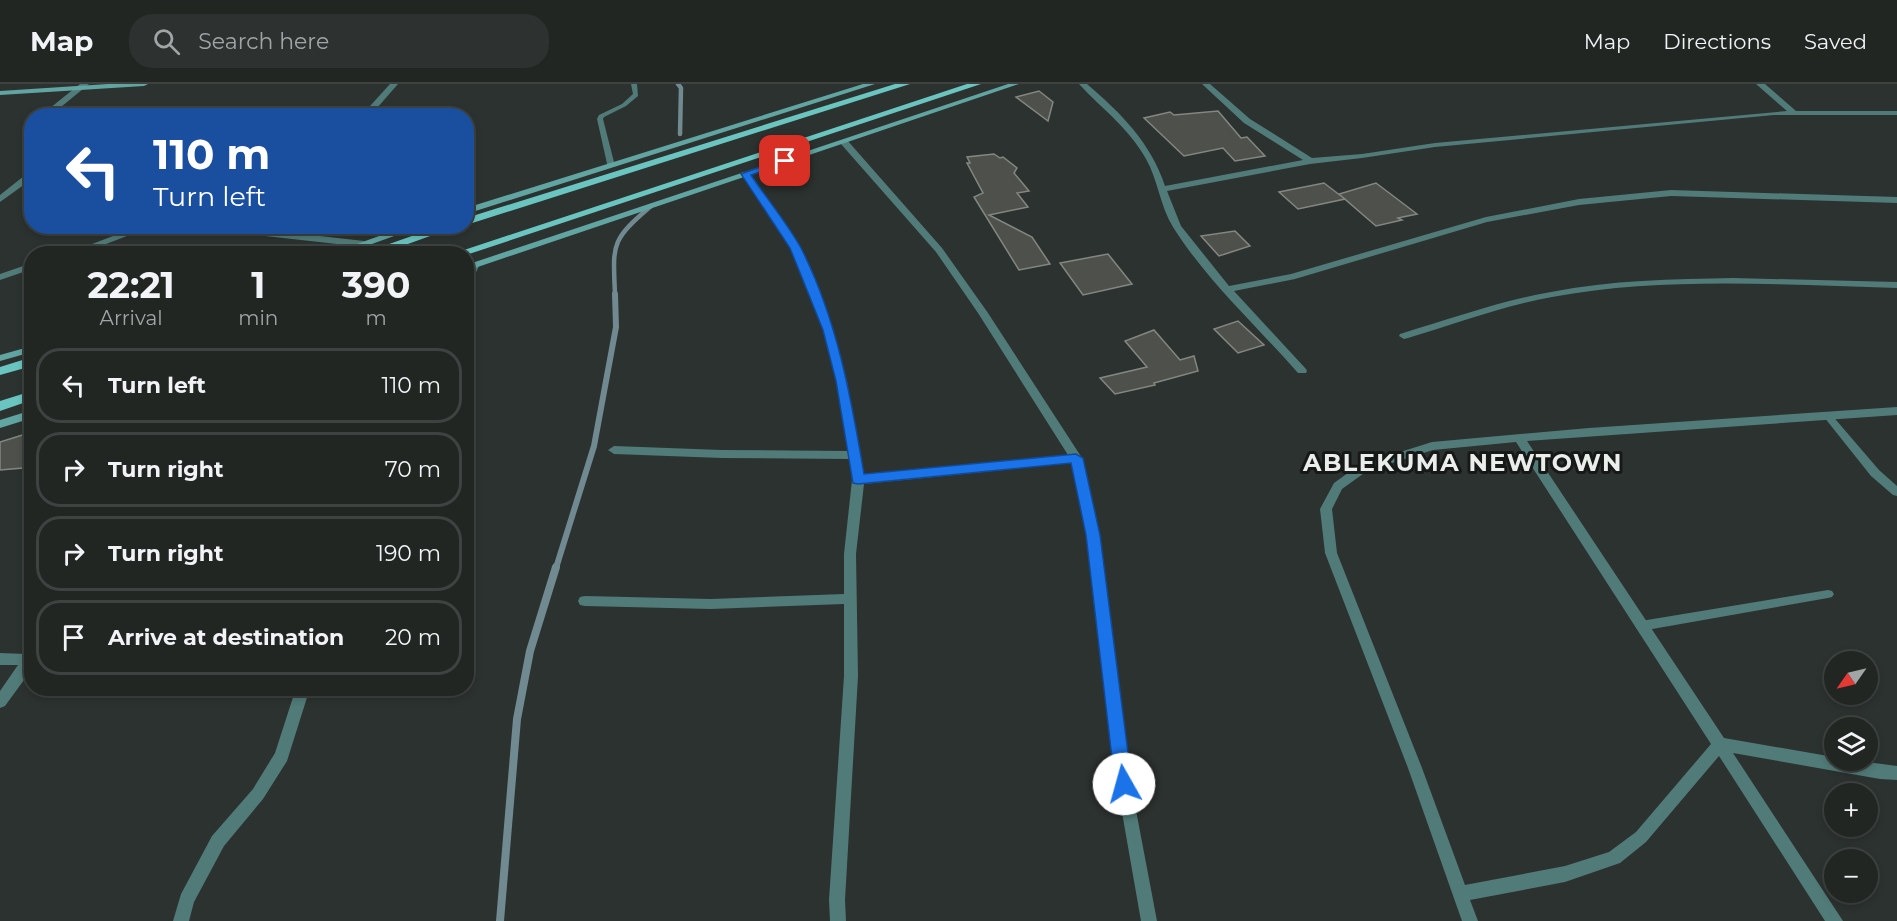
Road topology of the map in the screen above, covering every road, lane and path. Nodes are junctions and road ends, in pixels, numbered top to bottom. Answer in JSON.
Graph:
{"nodes":[{"id":1,"x":144,"y":84,"type":"edge"},
{"id":2,"x":394,"y":84,"type":"edge"},
{"id":3,"x":634,"y":84,"type":"edge"},
{"id":4,"x":871,"y":84,"type":"edge"},
{"id":5,"x":905,"y":84,"type":"edge"},
{"id":6,"x":976,"y":84,"type":"edge"},
{"id":7,"x":1015,"y":84,"type":"edge"},
{"id":8,"x":1083,"y":84,"type":"edge"},
{"id":9,"x":1206,"y":84,"type":"edge"},
{"id":10,"x":1760,"y":84,"type":"edge"},
{"id":11,"x":83,"y":86,"type":"edge"},
{"id":12,"x":0,"y":93,"type":"edge"},
{"id":13,"x":54,"y":108,"type":"edge"},
{"id":14,"x":372,"y":108,"type":"edge"},
{"id":15,"x":1794,"y":113,"type":"junction"},
{"id":16,"x":1897,"y":113,"type":"edge"},
{"id":17,"x":844,"y":142,"type":"junction"},
{"id":18,"x":1310,"y":161,"type":"junction"},
{"id":19,"x":611,"y":166,"type":"junction"},
{"id":20,"x":746,"y":174,"type":"junction"},
{"id":21,"x":24,"y":180,"type":"edge"},
{"id":22,"x":1162,"y":189,"type":"junction"},
{"id":23,"x":0,"y":199,"type":"edge"},
{"id":24,"x":1897,"y":200,"type":"edge"},
{"id":25,"x":474,"y":209,"type":"edge"},
{"id":26,"x":474,"y":219,"type":"edge"},
{"id":27,"x":126,"y":234,"type":"edge"},
{"id":28,"x":260,"y":234,"type":"edge"},
{"id":29,"x":400,"y":234,"type":"edge"},
{"id":30,"x":423,"y":234,"type":"edge"},
{"id":31,"x":93,"y":246,"type":"edge"},
{"id":32,"x":345,"y":246,"type":"edge"},
{"id":33,"x":373,"y":246,"type":"edge"},
{"id":34,"x":377,"y":246,"type":"edge"},
{"id":35,"x":474,"y":249,"type":"edge"},
{"id":36,"x":474,"y":266,"type":"edge"},
{"id":37,"x":24,"y":269,"type":"edge"},
{"id":38,"x":0,"y":277,"type":"edge"},
{"id":39,"x":1897,"y":285,"type":"edge"},
{"id":40,"x":1227,"y":289,"type":"junction"},
{"id":41,"x":1404,"y":336,"type":"dead end"},
{"id":42,"x":24,"y":351,"type":"edge"},
{"id":43,"x":0,"y":358,"type":"edge"},
{"id":44,"x":24,"y":363,"type":"edge"},
{"id":45,"x":0,"y":371,"type":"edge"},
{"id":46,"x":1302,"y":371,"type":"dead end"},
{"id":47,"x":24,"y":398,"type":"edge"},
{"id":48,"x":0,"y":406,"type":"edge"},
{"id":49,"x":1897,"y":411,"type":"edge"},
{"id":50,"x":1827,"y":415,"type":"junction"},
{"id":51,"x":24,"y":416,"type":"edge"},
{"id":52,"x":0,"y":424,"type":"edge"},
{"id":53,"x":1519,"y":438,"type":"junction"},
{"id":54,"x":614,"y":450,"type":"dead end"},
{"id":55,"x":855,"y":455,"type":"junction"},
{"id":56,"x":1076,"y":458,"type":"junction"},
{"id":57,"x":858,"y":480,"type":"junction"},
{"id":58,"x":1897,"y":492,"type":"edge"},
{"id":59,"x":1828,"y":594,"type":"dead end"},
{"id":60,"x":850,"y":599,"type":"junction"},
{"id":61,"x":585,"y":601,"type":"dead end"},
{"id":62,"x":1641,"y":626,"type":"junction"},
{"id":63,"x":24,"y":658,"type":"edge"},
{"id":64,"x":0,"y":659,"type":"edge"},
{"id":65,"x":24,"y":668,"type":"edge"},
{"id":66,"x":301,"y":696,"type":"edge"},
{"id":67,"x":0,"y":702,"type":"edge"},
{"id":68,"x":1720,"y":744,"type":"junction"},
{"id":69,"x":1897,"y":773,"type":"edge"},
{"id":70,"x":1459,"y":894,"type":"junction"},
{"id":71,"x":181,"y":921,"type":"edge"},
{"id":72,"x":838,"y":921,"type":"edge"},
{"id":73,"x":1149,"y":921,"type":"edge"},
{"id":74,"x":1470,"y":921,"type":"edge"},
{"id":75,"x":1835,"y":921,"type":"edge"}],
"edges":[{"from":1,"to":11,"type":"street"},
{"from":2,"to":14,"type":"street"},
{"from":3,"to":19,"type":"lane"},
{"from":4,"to":19,"type":"street"},
{"from":5,"to":26,"type":"main road"},
{"from":6,"to":35,"type":"main road"},
{"from":7,"to":17,"type":"street"},
{"from":8,"to":22,"type":"street"},
{"from":9,"to":18,"type":"street"},
{"from":10,"to":15,"type":"street"},
{"from":11,"to":12,"type":"street"},
{"from":11,"to":13,"type":"street"},
{"from":15,"to":16,"type":"street"},
{"from":15,"to":18,"type":"street"},
{"from":17,"to":20,"type":"street"},
{"from":17,"to":56,"type":"street"},
{"from":18,"to":22,"type":"street"},
{"from":19,"to":25,"type":"street"},
{"from":20,"to":36,"type":"street"},
{"from":20,"to":55,"type":"street"},
{"from":21,"to":23,"type":"street"},
{"from":22,"to":40,"type":"street"},
{"from":24,"to":40,"type":"street"},
{"from":27,"to":31,"type":"street"},
{"from":28,"to":32,"type":"street"},
{"from":29,"to":33,"type":"street"},
{"from":30,"to":34,"type":"main road"},
{"from":37,"to":38,"type":"street"},
{"from":39,"to":41,"type":"street"},
{"from":40,"to":46,"type":"street"},
{"from":42,"to":43,"type":"street"},
{"from":44,"to":45,"type":"main road"},
{"from":47,"to":48,"type":"main road"},
{"from":49,"to":50,"type":"street"},
{"from":50,"to":53,"type":"street"},
{"from":50,"to":58,"type":"lane"},
{"from":51,"to":52,"type":"street"},
{"from":53,"to":62,"type":"street"},
{"from":53,"to":70,"type":"street"},
{"from":54,"to":55,"type":"street"},
{"from":55,"to":57,"type":"street"},
{"from":56,"to":57,"type":"street"},
{"from":56,"to":73,"type":"street"},
{"from":57,"to":60,"type":"street"},
{"from":59,"to":62,"type":"lane"},
{"from":60,"to":61,"type":"street"},
{"from":60,"to":72,"type":"street"},
{"from":62,"to":68,"type":"street"},
{"from":63,"to":64,"type":"street"},
{"from":65,"to":67,"type":"street"},
{"from":66,"to":71,"type":"street"},
{"from":68,"to":69,"type":"street"},
{"from":68,"to":70,"type":"street"},
{"from":68,"to":75,"type":"street"},
{"from":70,"to":74,"type":"street"}]}
